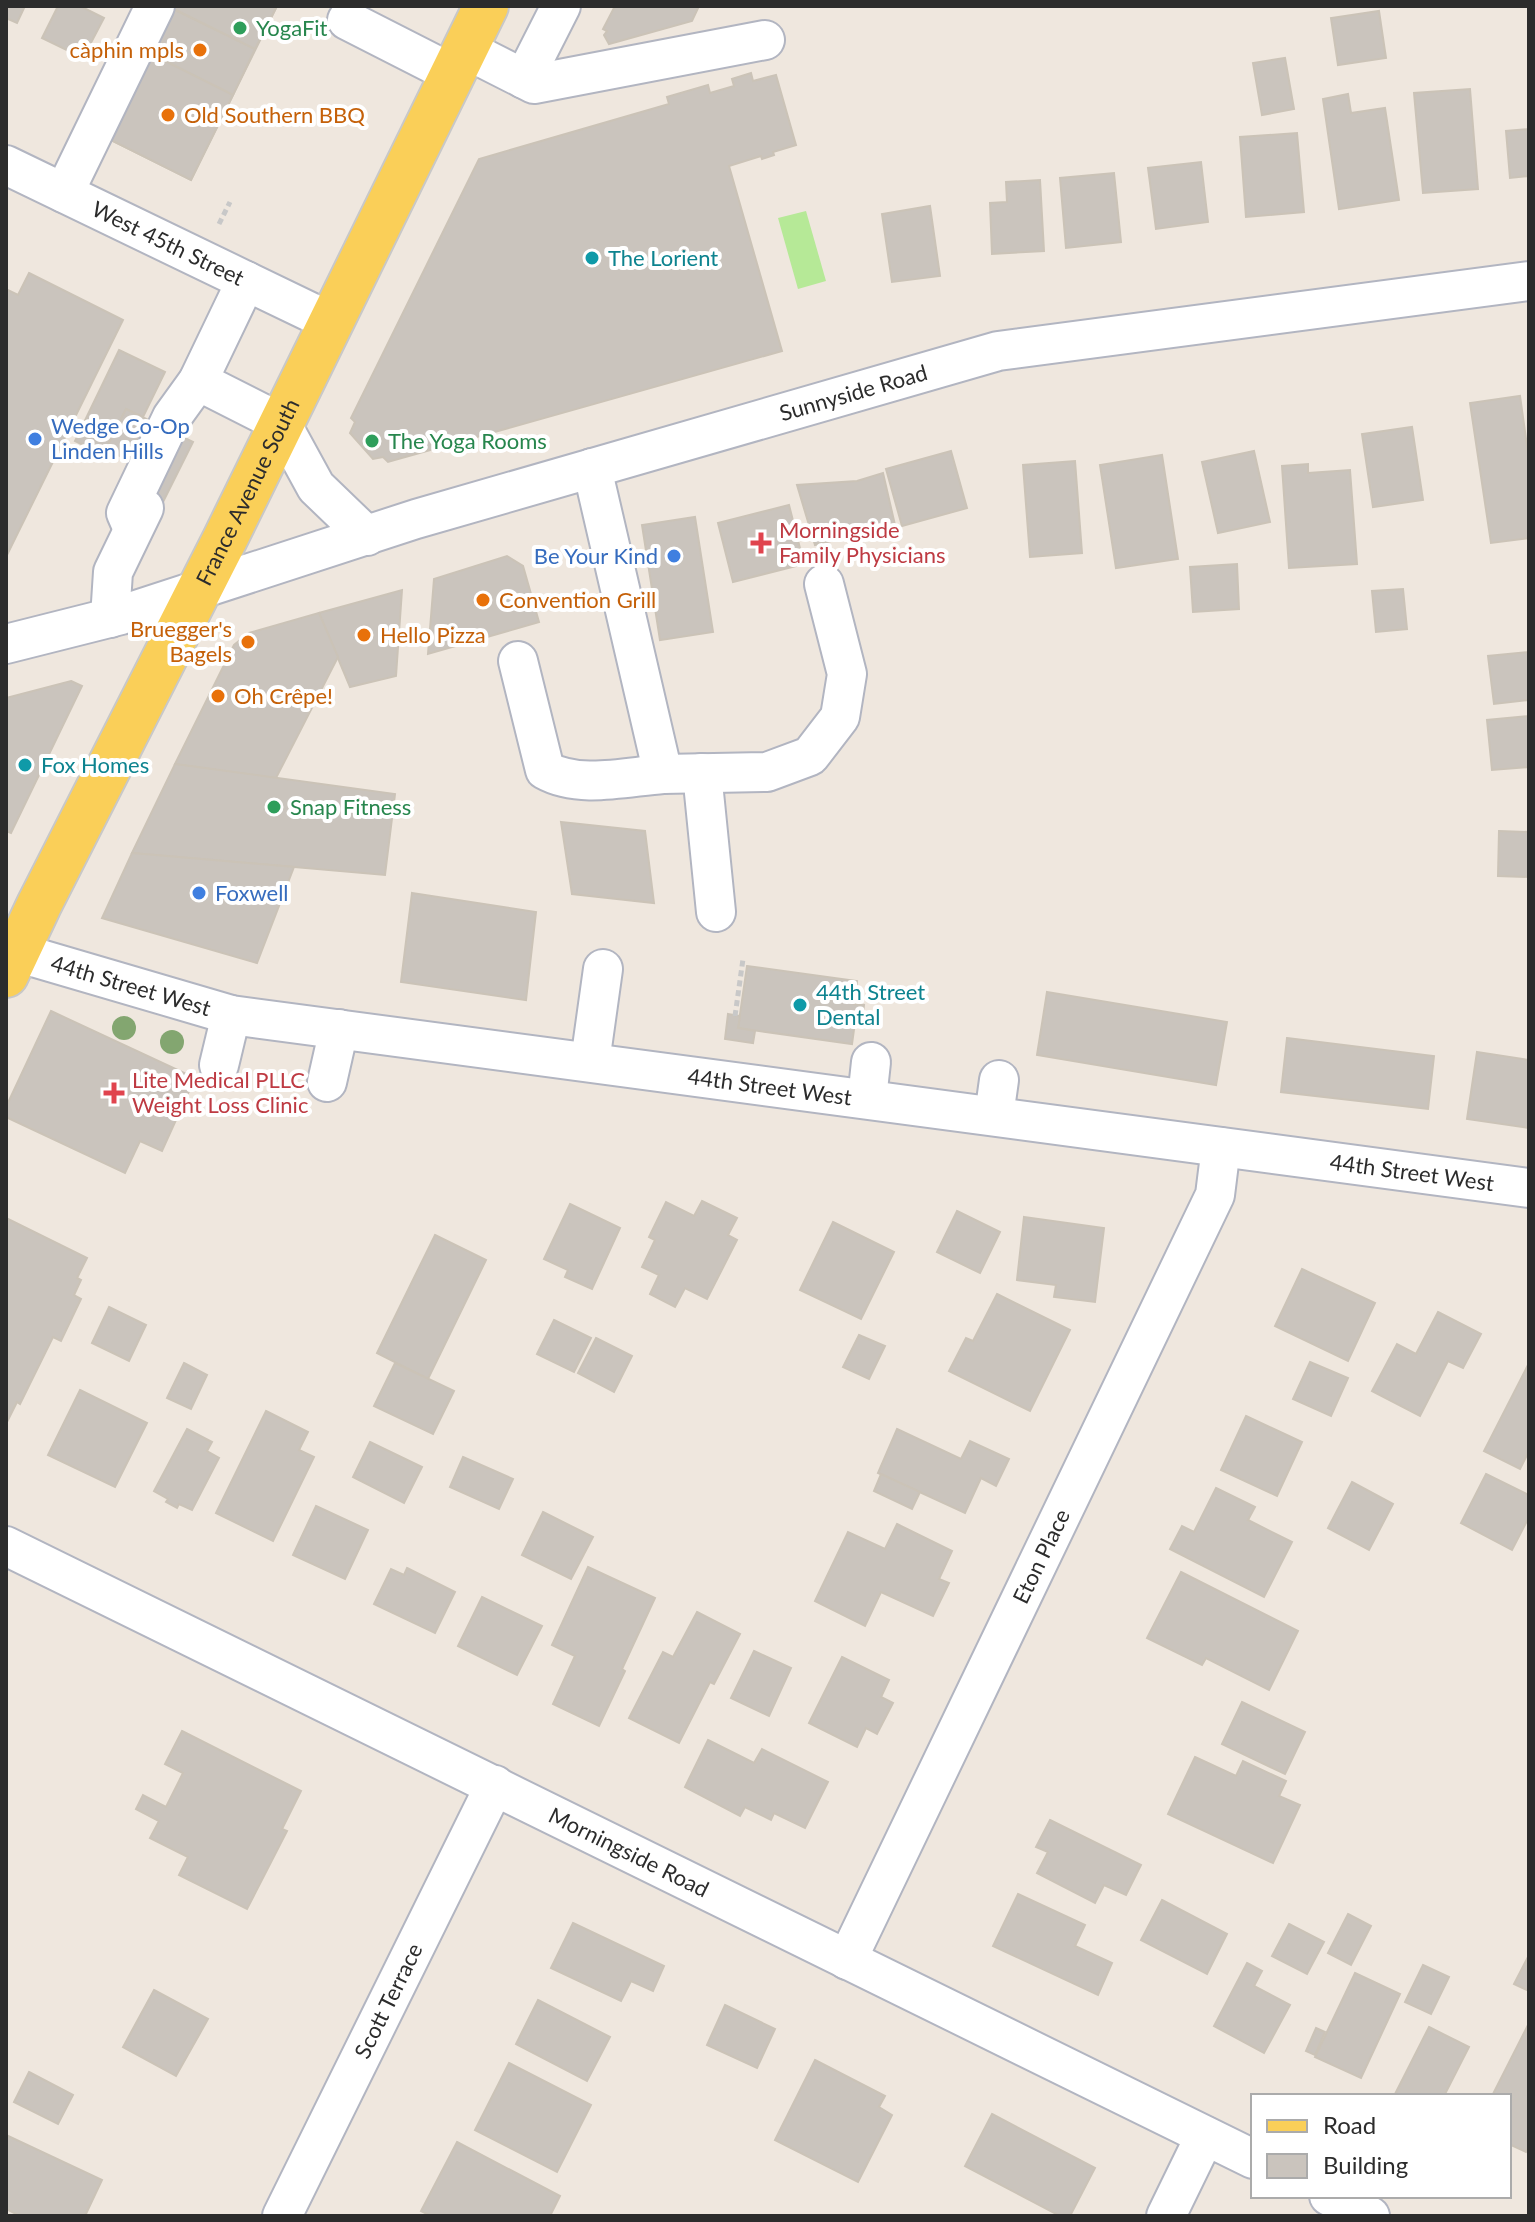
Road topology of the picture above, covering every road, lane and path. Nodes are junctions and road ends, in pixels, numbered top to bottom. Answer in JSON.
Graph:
{"nodes":[{"id":1,"x":155,"y":6,"type":"edge"},
{"id":2,"x":486,"y":6,"type":"edge"},
{"id":3,"x":561,"y":6,"type":"edge"},
{"id":4,"x":347,"y":20,"type":"dead end"},
{"id":5,"x":765,"y":40,"type":"dead end"},
{"id":6,"x":459,"y":61,"type":"junction"},
{"id":7,"x":524,"y":79,"type":"junction"},
{"id":8,"x":6,"y":165,"type":"edge"},
{"id":9,"x":64,"y":193,"type":"junction"},
{"id":10,"x":230,"y":202,"type":"dead end"},
{"id":11,"x":215,"y":232,"type":"dead end"},
{"id":12,"x":246,"y":281,"type":"junction"},
{"id":13,"x":1529,"y":281,"type":"edge"},
{"id":14,"x":331,"y":322,"type":"junction"},
{"id":15,"x":198,"y":381,"type":"junction"},
{"id":16,"x":281,"y":423,"type":"junction"},
{"id":17,"x":592,"y":468,"type":"junction"},
{"id":18,"x":367,"y":536,"type":"junction"},
{"id":19,"x":824,"y":584,"type":"dead end"},
{"id":20,"x":197,"y":592,"type":"junction"},
{"id":21,"x":110,"y":618,"type":"junction"},
{"id":22,"x":6,"y":644,"type":"edge"},
{"id":23,"x":518,"y":661,"type":"dead end"},
{"id":24,"x":702,"y":773,"type":"junction"},
{"id":25,"x":663,"y":774,"type":"junction"},
{"id":26,"x":716,"y":912,"type":"dead end"},
{"id":27,"x":9,"y":959,"type":"edge"},
{"id":28,"x":743,"y":959,"type":"dead end"},
{"id":29,"x":603,"y":969,"type":"dead end"},
{"id":30,"x":231,"y":1015,"type":"junction"},
{"id":31,"x":735,"y":1016,"type":"dead end"},
{"id":32,"x":339,"y":1029,"type":"junction"},
{"id":33,"x":590,"y":1062,"type":"junction"},
{"id":34,"x":219,"y":1065,"type":"dead end"},
{"id":35,"x":327,"y":1082,"type":"dead end"},
{"id":36,"x":1221,"y":1147,"type":"junction"},
{"id":37,"x":1529,"y":1188,"type":"edge"},
{"id":38,"x":6,"y":1546,"type":"edge"},
{"id":39,"x":495,"y":1785,"type":"junction"},
{"id":40,"x":847,"y":1960,"type":"junction"},
{"id":41,"x":1205,"y":2136,"type":"junction"},
{"id":42,"x":1251,"y":2158,"type":"edge"},
{"id":43,"x":1333,"y":2198,"type":"edge"},
{"id":44,"x":282,"y":2216,"type":"edge"},
{"id":45,"x":1166,"y":2216,"type":"edge"},
{"id":46,"x":1370,"y":2216,"type":"edge"}],
"edges":[{"from":1,"to":9,"type":"street"},
{"from":2,"to":6,"type":"main road","name":"France Avenue South"},
{"from":3,"to":7,"type":"street"},
{"from":4,"to":6,"type":"street"},
{"from":5,"to":7,"type":"street"},
{"from":6,"to":7,"type":"street"},
{"from":6,"to":14,"type":"main road","name":"France Avenue South"},
{"from":8,"to":9,"type":"street","name":"West 45th Street"},
{"from":9,"to":12,"type":"street","name":"West 45th Street"},
{"from":10,"to":11,"type":"path"},
{"from":12,"to":14,"type":"street","name":"West 45th Street"},
{"from":12,"to":15,"type":"street"},
{"from":13,"to":17,"type":"street","name":"Sunnyside Road"},
{"from":14,"to":16,"type":"main road","name":"France Avenue South"},
{"from":15,"to":16,"type":"street"},
{"from":15,"to":21,"type":"street"},
{"from":16,"to":18,"type":"street"},
{"from":16,"to":20,"type":"main road","name":"France Avenue South"},
{"from":17,"to":18,"type":"street","name":"Sunnyside Road"},
{"from":17,"to":25,"type":"street"},
{"from":18,"to":20,"type":"street","name":"Sunnyside Road"},
{"from":19,"to":24,"type":"street"},
{"from":20,"to":21,"type":"street","name":"Sunnyside Road"},
{"from":20,"to":27,"type":"main road","name":"France Avenue South"},
{"from":21,"to":22,"type":"street","name":"Sunnyside Road"},
{"from":23,"to":25,"type":"street"},
{"from":24,"to":25,"type":"street"},
{"from":24,"to":26,"type":"street"},
{"from":27,"to":30,"type":"street","name":"44th Street West"},
{"from":28,"to":31,"type":"path"},
{"from":29,"to":33,"type":"street"},
{"from":30,"to":32,"type":"street","name":"44th Street West"},
{"from":30,"to":34,"type":"street"},
{"from":32,"to":33,"type":"street","name":"44th Street West"},
{"from":32,"to":35,"type":"street"},
{"from":33,"to":36,"type":"street","name":"44th Street West"},
{"from":36,"to":37,"type":"street","name":"44th Street West"},
{"from":36,"to":40,"type":"street","name":"Eton Place"},
{"from":38,"to":39,"type":"street","name":"Morningside Road"},
{"from":39,"to":40,"type":"street","name":"Morningside Road"},
{"from":39,"to":44,"type":"street","name":"Scott Terrace"},
{"from":40,"to":41,"type":"street","name":"Morningside Road"},
{"from":41,"to":42,"type":"street","name":"Morningside Road"},
{"from":41,"to":45,"type":"street"},
{"from":43,"to":46,"type":"street"}]}
